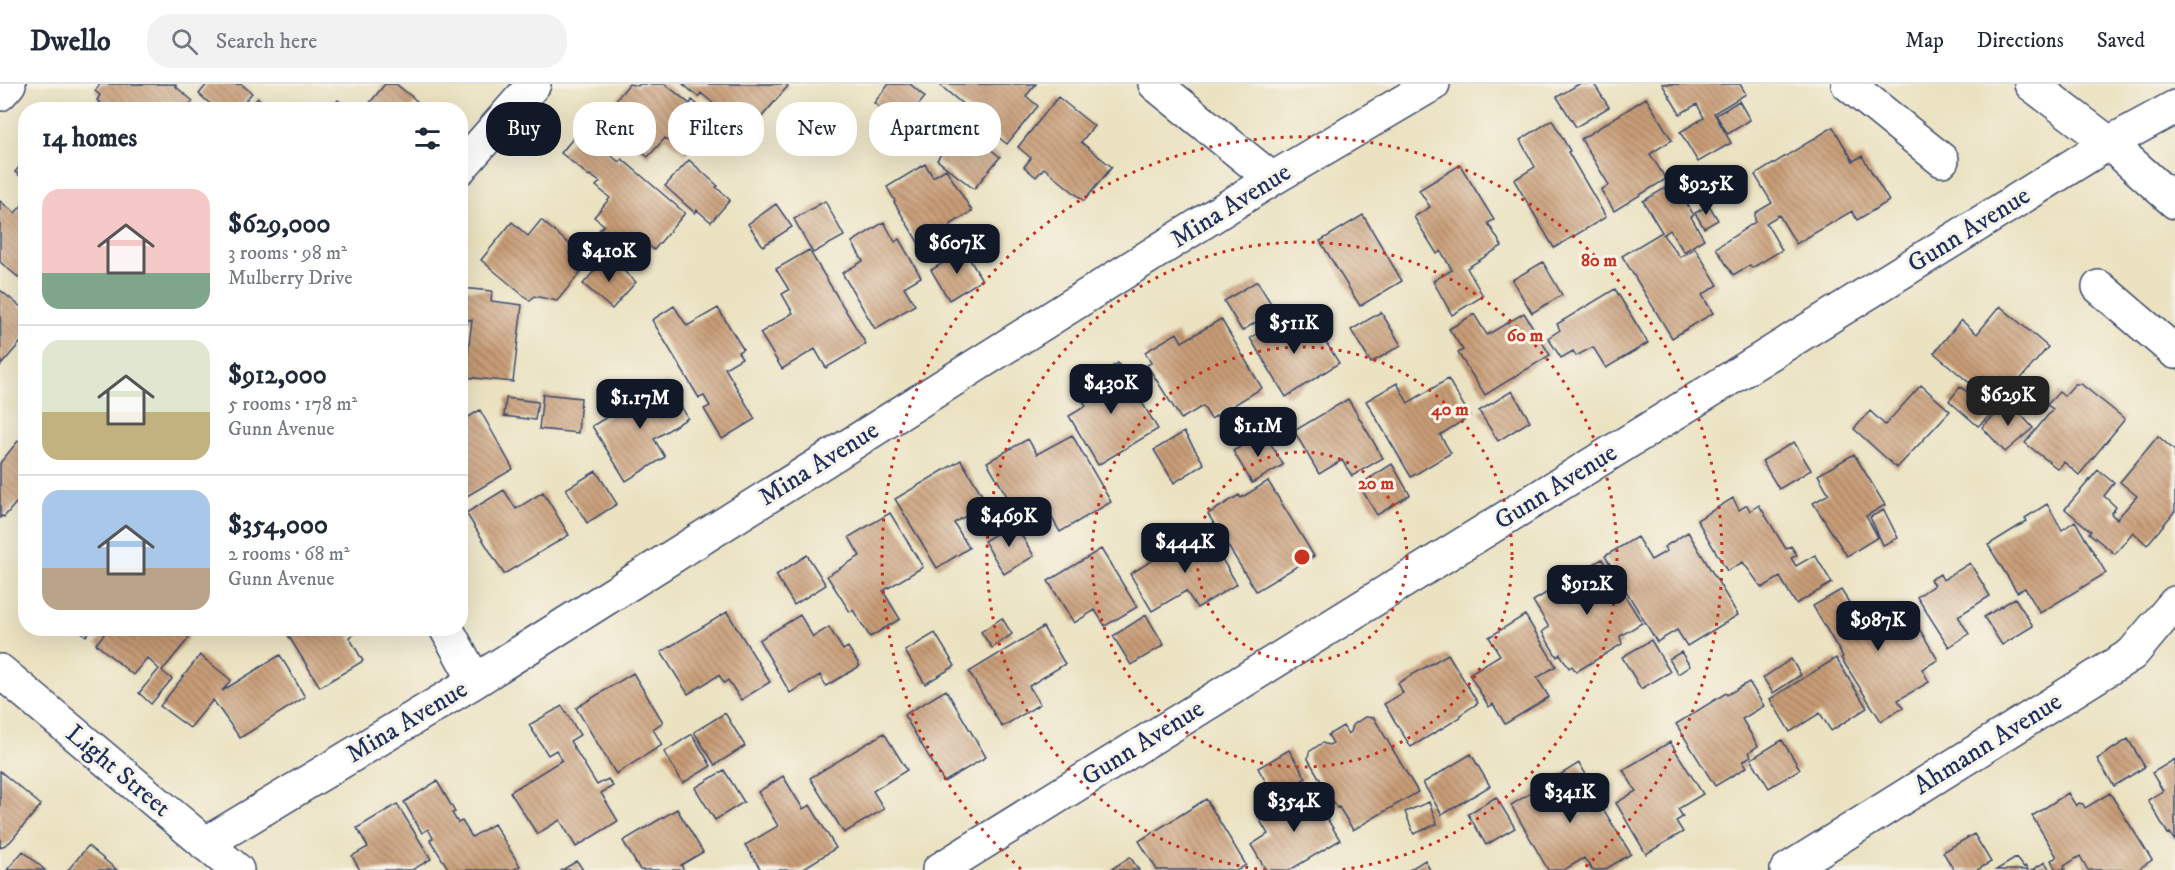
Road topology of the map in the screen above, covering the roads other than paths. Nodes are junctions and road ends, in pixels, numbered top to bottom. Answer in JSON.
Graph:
{"nodes":[{"id":1,"x":9,"y":84,"type":"edge"},
{"id":2,"x":534,"y":84,"type":"edge"},
{"id":3,"x":1155,"y":84,"type":"edge"},
{"id":4,"x":1433,"y":84,"type":"edge"},
{"id":5,"x":1848,"y":84,"type":"edge"},
{"id":6,"x":2031,"y":84,"type":"edge"},
{"id":7,"x":0,"y":94,"type":"edge"},
{"id":8,"x":2175,"y":107,"type":"edge"},
{"id":9,"x":2109,"y":143,"type":"junction"},
{"id":10,"x":468,"y":159,"type":"edge"},
{"id":11,"x":1942,"y":160,"type":"dead end"},
{"id":12,"x":1272,"y":179,"type":"junction"},
{"id":13,"x":2175,"y":202,"type":"edge"},
{"id":14,"x":2099,"y":286,"type":"dead end"},
{"id":15,"x":2175,"y":352,"type":"edge"},
{"id":16,"x":2175,"y":603,"type":"edge"},
{"id":17,"x":450,"y":636,"type":"edge"},
{"id":18,"x":0,"y":671,"type":"edge"},
{"id":19,"x":475,"y":681,"type":"junction"},
{"id":20,"x":205,"y":844,"type":"junction"},
{"id":21,"x":237,"y":870,"type":"edge"},
{"id":22,"x":939,"y":870,"type":"edge"},
{"id":23,"x":1787,"y":870,"type":"edge"}],
"edges":[{"from":1,"to":7,"type":"street"},
{"from":2,"to":10,"type":"street"},
{"from":3,"to":12,"type":"street"},
{"from":4,"to":12,"type":"street","name":"Mina Avenue"},
{"from":5,"to":11,"type":"street"},
{"from":6,"to":9,"type":"street"},
{"from":8,"to":9,"type":"street","name":"Gunn Avenue"},
{"from":9,"to":13,"type":"street"},
{"from":9,"to":22,"type":"street","name":"Gunn Avenue"},
{"from":12,"to":19,"type":"street","name":"Mina Avenue"},
{"from":14,"to":15,"type":"street"},
{"from":16,"to":23,"type":"street","name":"Ahmann Avenue"},
{"from":17,"to":19,"type":"street"},
{"from":18,"to":20,"type":"street","name":"Light Street"},
{"from":19,"to":20,"type":"street","name":"Mina Avenue"},
{"from":20,"to":21,"type":"street","name":"Light Street"}]}
